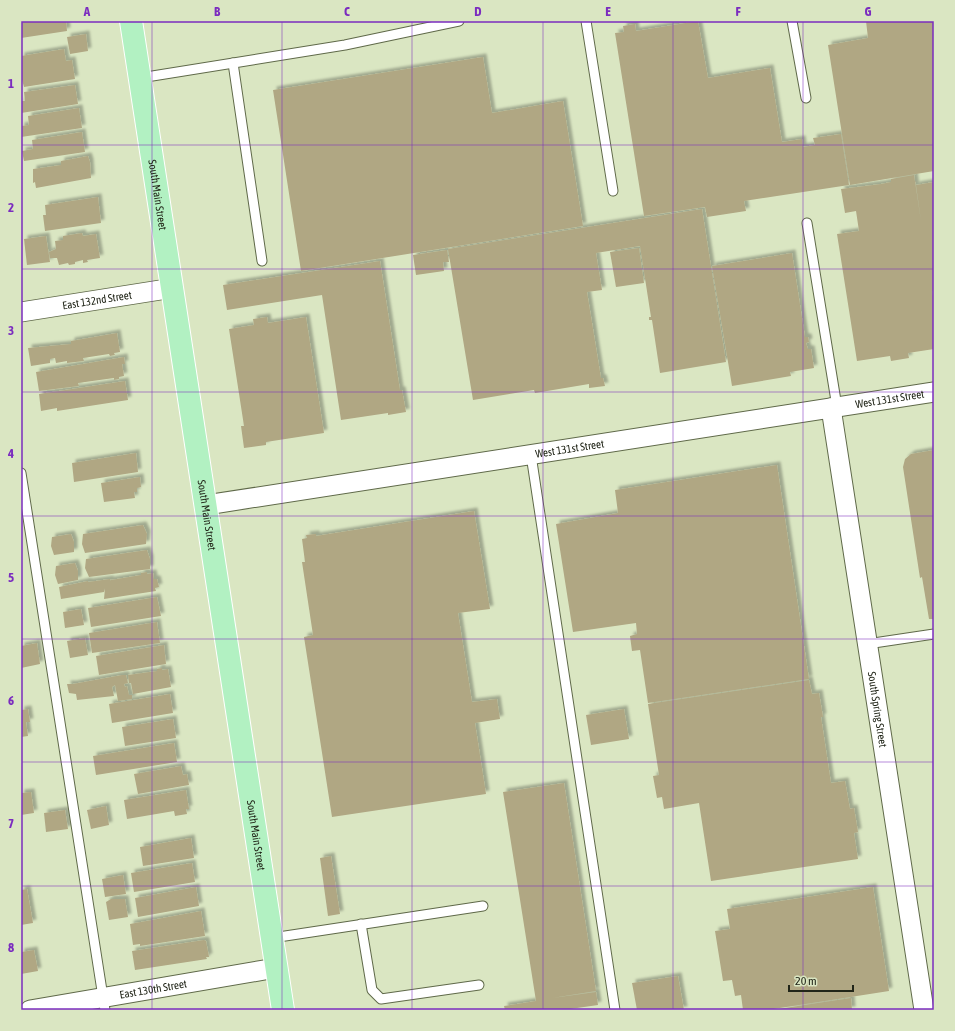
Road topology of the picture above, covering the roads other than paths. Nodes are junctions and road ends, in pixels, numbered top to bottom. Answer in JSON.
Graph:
{"nodes":[{"id":1,"x":131,"y":21,"type":"edge"},
{"id":2,"x":458,"y":21,"type":"edge"},
{"id":3,"x":586,"y":21,"type":"edge"},
{"id":4,"x":792,"y":21,"type":"edge"},
{"id":5,"x":233,"y":63,"type":"junction"},
{"id":6,"x":140,"y":78,"type":"junction"},
{"id":7,"x":806,"y":98,"type":"dead end"},
{"id":8,"x":613,"y":191,"type":"dead end"},
{"id":9,"x":807,"y":223,"type":"dead end"},
{"id":10,"x":262,"y":261,"type":"dead end"},
{"id":11,"x":173,"y":288,"type":"junction"},
{"id":12,"x":21,"y":312,"type":"edge"},
{"id":13,"x":934,"y":392,"type":"edge"},
{"id":14,"x":834,"y":408,"type":"junction"},
{"id":15,"x":531,"y":455,"type":"junction"},
{"id":16,"x":21,"y":473,"type":"edge"},
{"id":17,"x":206,"y":505,"type":"junction"},
{"id":18,"x":934,"y":634,"type":"edge"},
{"id":19,"x":867,"y":644,"type":"junction"},
{"id":20,"x":483,"y":906,"type":"dead end"},
{"id":21,"x":361,"y":924,"type":"junction"},
{"id":22,"x":272,"y":938,"type":"junction"},
{"id":23,"x":276,"y":968,"type":"junction"},
{"id":24,"x":479,"y":985,"type":"dead end"},
{"id":25,"x":104,"y":1004,"type":"edge"},
{"id":26,"x":30,"y":1010,"type":"edge"},
{"id":27,"x":283,"y":1010,"type":"edge"},
{"id":28,"x":615,"y":1010,"type":"edge"},
{"id":29,"x":924,"y":1010,"type":"edge"}],
"edges":[{"from":1,"to":6,"type":"main road","name":"South Main Street"},
{"from":2,"to":5,"type":"lane"},
{"from":3,"to":8,"type":"lane"},
{"from":4,"to":7,"type":"lane"},
{"from":5,"to":6,"type":"lane"},
{"from":5,"to":10,"type":"lane"},
{"from":6,"to":11,"type":"main road","name":"South Main Street"},
{"from":9,"to":14,"type":"lane"},
{"from":11,"to":12,"type":"street","name":"East 132nd Street"},
{"from":11,"to":17,"type":"main road","name":"South Main Street"},
{"from":13,"to":14,"type":"street","name":"West 131st Street"},
{"from":14,"to":15,"type":"street","name":"West 131st Street"},
{"from":14,"to":19,"type":"street","name":"South Spring Street"},
{"from":15,"to":17,"type":"street","name":"West 131st Street"},
{"from":15,"to":28,"type":"lane"},
{"from":16,"to":25,"type":"lane"},
{"from":17,"to":22,"type":"main road","name":"South Main Street"},
{"from":18,"to":19,"type":"lane"},
{"from":19,"to":29,"type":"street","name":"South Spring Street"},
{"from":20,"to":21,"type":"lane"},
{"from":21,"to":22,"type":"lane"},
{"from":21,"to":24,"type":"lane"},
{"from":22,"to":23,"type":"main road","name":"South Main Street"},
{"from":23,"to":25,"type":"street","name":"East 130th Street"},
{"from":23,"to":27,"type":"main road","name":"South Main Street"},
{"from":25,"to":26,"type":"street","name":"East 130th Street"}]}
